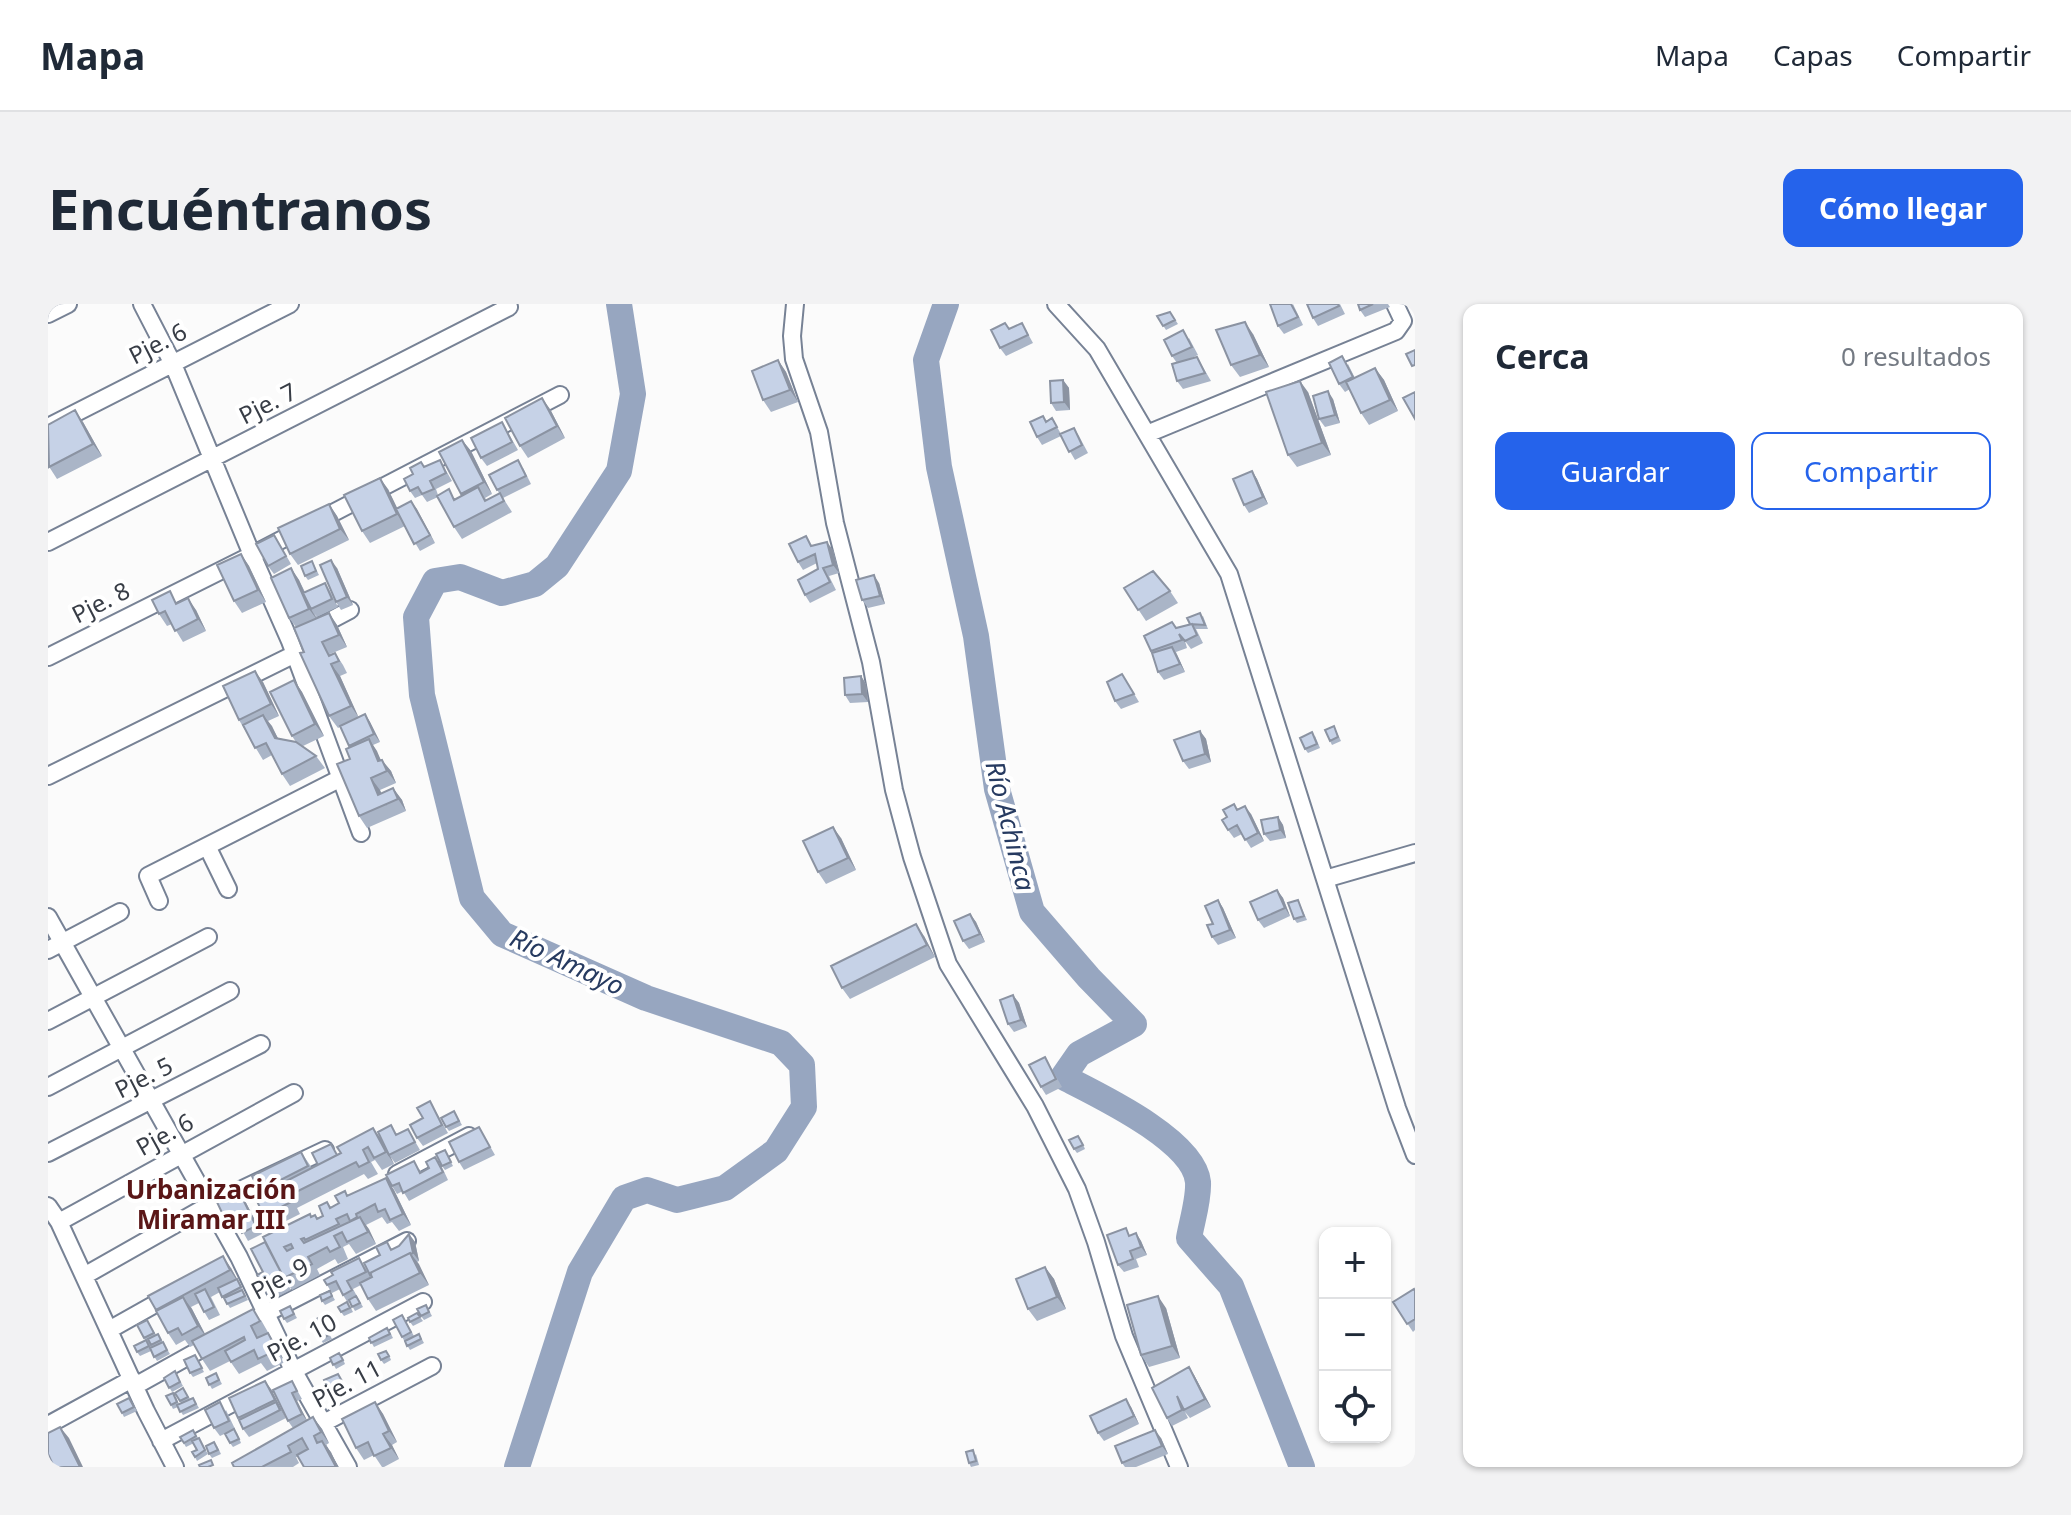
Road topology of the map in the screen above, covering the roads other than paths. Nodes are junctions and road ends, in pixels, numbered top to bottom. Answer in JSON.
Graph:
{"nodes":[{"id":1,"x":68,"y":304,"type":"edge"},
{"id":2,"x":142,"y":304,"type":"edge"},
{"id":3,"x":290,"y":304,"type":"edge"},
{"id":4,"x":795,"y":304,"type":"edge"},
{"id":5,"x":1056,"y":304,"type":"edge"},
{"id":6,"x":1395,"y":304,"type":"edge"},
{"id":7,"x":509,"y":307,"type":"dead end"},
{"id":8,"x":48,"y":314,"type":"edge"},
{"id":9,"x":173,"y":364,"type":"junction"},
{"id":10,"x":560,"y":395,"type":"dead end"},
{"id":11,"x":48,"y":427,"type":"edge"},
{"id":12,"x":1147,"y":434,"type":"junction"},
{"id":13,"x":212,"y":460,"type":"junction"},
{"id":14,"x":48,"y":542,"type":"edge"},
{"id":15,"x":252,"y":555,"type":"junction"},
{"id":16,"x":350,"y":610,"type":"dead end"},
{"id":17,"x":293,"y":648,"type":"junction"},
{"id":18,"x":48,"y":657,"type":"edge"},
{"id":19,"x":48,"y":776,"type":"edge"},
{"id":20,"x":341,"y":778,"type":"junction"},
{"id":21,"x":361,"y":833,"type":"dead end"},
{"id":22,"x":207,"y":846,"type":"junction"},
{"id":23,"x":1415,"y":853,"type":"edge"},
{"id":24,"x":1325,"y":879,"type":"junction"},
{"id":25,"x":228,"y":889,"type":"dead end"},
{"id":26,"x":159,"y":901,"type":"dead end"},
{"id":27,"x":120,"y":912,"type":"dead end"},
{"id":28,"x":48,"y":917,"type":"edge"},
{"id":29,"x":208,"y":937,"type":"dead end"},
{"id":30,"x":55,"y":946,"type":"edge"},
{"id":31,"x":230,"y":991,"type":"dead end"},
{"id":32,"x":94,"y":997,"type":"junction"},
{"id":33,"x":48,"y":1021,"type":"edge"},
{"id":34,"x":261,"y":1044,"type":"dead end"},
{"id":35,"x":122,"y":1047,"type":"junction"},
{"id":36,"x":48,"y":1087,"type":"edge"},
{"id":37,"x":294,"y":1093,"type":"dead end"},
{"id":38,"x":151,"y":1101,"type":"junction"},
{"id":39,"x":470,"y":1135,"type":"edge"},
{"id":40,"x":325,"y":1150,"type":"edge"},
{"id":41,"x":48,"y":1153,"type":"edge"},
{"id":42,"x":180,"y":1153,"type":"junction"},
{"id":43,"x":1415,"y":1155,"type":"edge"},
{"id":44,"x":389,"y":1178,"type":"edge"},
{"id":45,"x":211,"y":1204,"type":"junction"},
{"id":46,"x":48,"y":1206,"type":"edge"},
{"id":47,"x":59,"y":1222,"type":"junction"},
{"id":48,"x":407,"y":1241,"type":"edge"},
{"id":49,"x":84,"y":1276,"type":"junction"},
{"id":50,"x":187,"y":1286,"type":"edge"},
{"id":51,"x":423,"y":1302,"type":"edge"},
{"id":52,"x":268,"y":1312,"type":"junction"},
{"id":53,"x":109,"y":1330,"type":"junction"},
{"id":54,"x":432,"y":1366,"type":"dead end"},
{"id":55,"x":293,"y":1370,"type":"junction"},
{"id":56,"x":133,"y":1383,"type":"junction"},
{"id":57,"x":323,"y":1423,"type":"junction"},
{"id":58,"x":48,"y":1425,"type":"edge"},
{"id":59,"x":296,"y":1438,"type":"edge"},
{"id":60,"x":161,"y":1441,"type":"junction"},
{"id":61,"x":175,"y":1467,"type":"edge"},
{"id":62,"x":348,"y":1467,"type":"edge"},
{"id":63,"x":1179,"y":1467,"type":"edge"}],
"edges":[{"from":1,"to":8,"type":"street"},
{"from":2,"to":9,"type":"street"},
{"from":3,"to":9,"type":"street","name":"Pje. 6"},
{"from":4,"to":63,"type":"street"},
{"from":5,"to":12,"type":"street"},
{"from":6,"to":12,"type":"street"},
{"from":7,"to":13,"type":"street","name":"Pje. 7"},
{"from":9,"to":11,"type":"street","name":"Pje. 6"},
{"from":9,"to":13,"type":"street"},
{"from":10,"to":15,"type":"street","name":"Pje. 8"},
{"from":12,"to":24,"type":"street"},
{"from":13,"to":14,"type":"street","name":"Pje. 7"},
{"from":13,"to":15,"type":"street"},
{"from":15,"to":17,"type":"street"},
{"from":15,"to":18,"type":"street","name":"Pje. 8"},
{"from":16,"to":17,"type":"street"},
{"from":17,"to":19,"type":"street"},
{"from":17,"to":20,"type":"street"},
{"from":20,"to":21,"type":"street"},
{"from":20,"to":22,"type":"street"},
{"from":22,"to":25,"type":"street"},
{"from":22,"to":26,"type":"street"},
{"from":23,"to":24,"type":"street"},
{"from":24,"to":43,"type":"street"},
{"from":27,"to":30,"type":"street"},
{"from":28,"to":30,"type":"street"},
{"from":29,"to":32,"type":"street"},
{"from":30,"to":32,"type":"street"},
{"from":31,"to":35,"type":"street"},
{"from":32,"to":33,"type":"street"},
{"from":32,"to":35,"type":"street"},
{"from":34,"to":38,"type":"street","name":"Pje. 5"},
{"from":35,"to":36,"type":"street"},
{"from":35,"to":38,"type":"street"},
{"from":37,"to":42,"type":"street","name":"Pje. 6"},
{"from":38,"to":41,"type":"street","name":"Pje. 5"},
{"from":38,"to":42,"type":"street"},
{"from":39,"to":44,"type":"street"},
{"from":40,"to":45,"type":"street"},
{"from":42,"to":45,"type":"street"},
{"from":42,"to":47,"type":"street","name":"Pje. 6"},
{"from":45,"to":49,"type":"street"},
{"from":45,"to":52,"type":"street"},
{"from":46,"to":47,"type":"street"},
{"from":47,"to":49,"type":"street"},
{"from":48,"to":52,"type":"street","name":"Pje. 9"},
{"from":49,"to":53,"type":"street"},
{"from":50,"to":53,"type":"street"},
{"from":51,"to":55,"type":"street","name":"Pje. 10"},
{"from":52,"to":55,"type":"street"},
{"from":52,"to":56,"type":"street","name":"Pje. 9"},
{"from":53,"to":56,"type":"street"},
{"from":54,"to":57,"type":"street","name":"Pje. 11"},
{"from":55,"to":57,"type":"street"},
{"from":55,"to":60,"type":"street","name":"Pje. 10"},
{"from":56,"to":58,"type":"street","name":"Pje. 9"},
{"from":56,"to":60,"type":"street"},
{"from":57,"to":59,"type":"street","name":"Pje. 11"},
{"from":57,"to":62,"type":"street"},
{"from":60,"to":61,"type":"street"}]}
